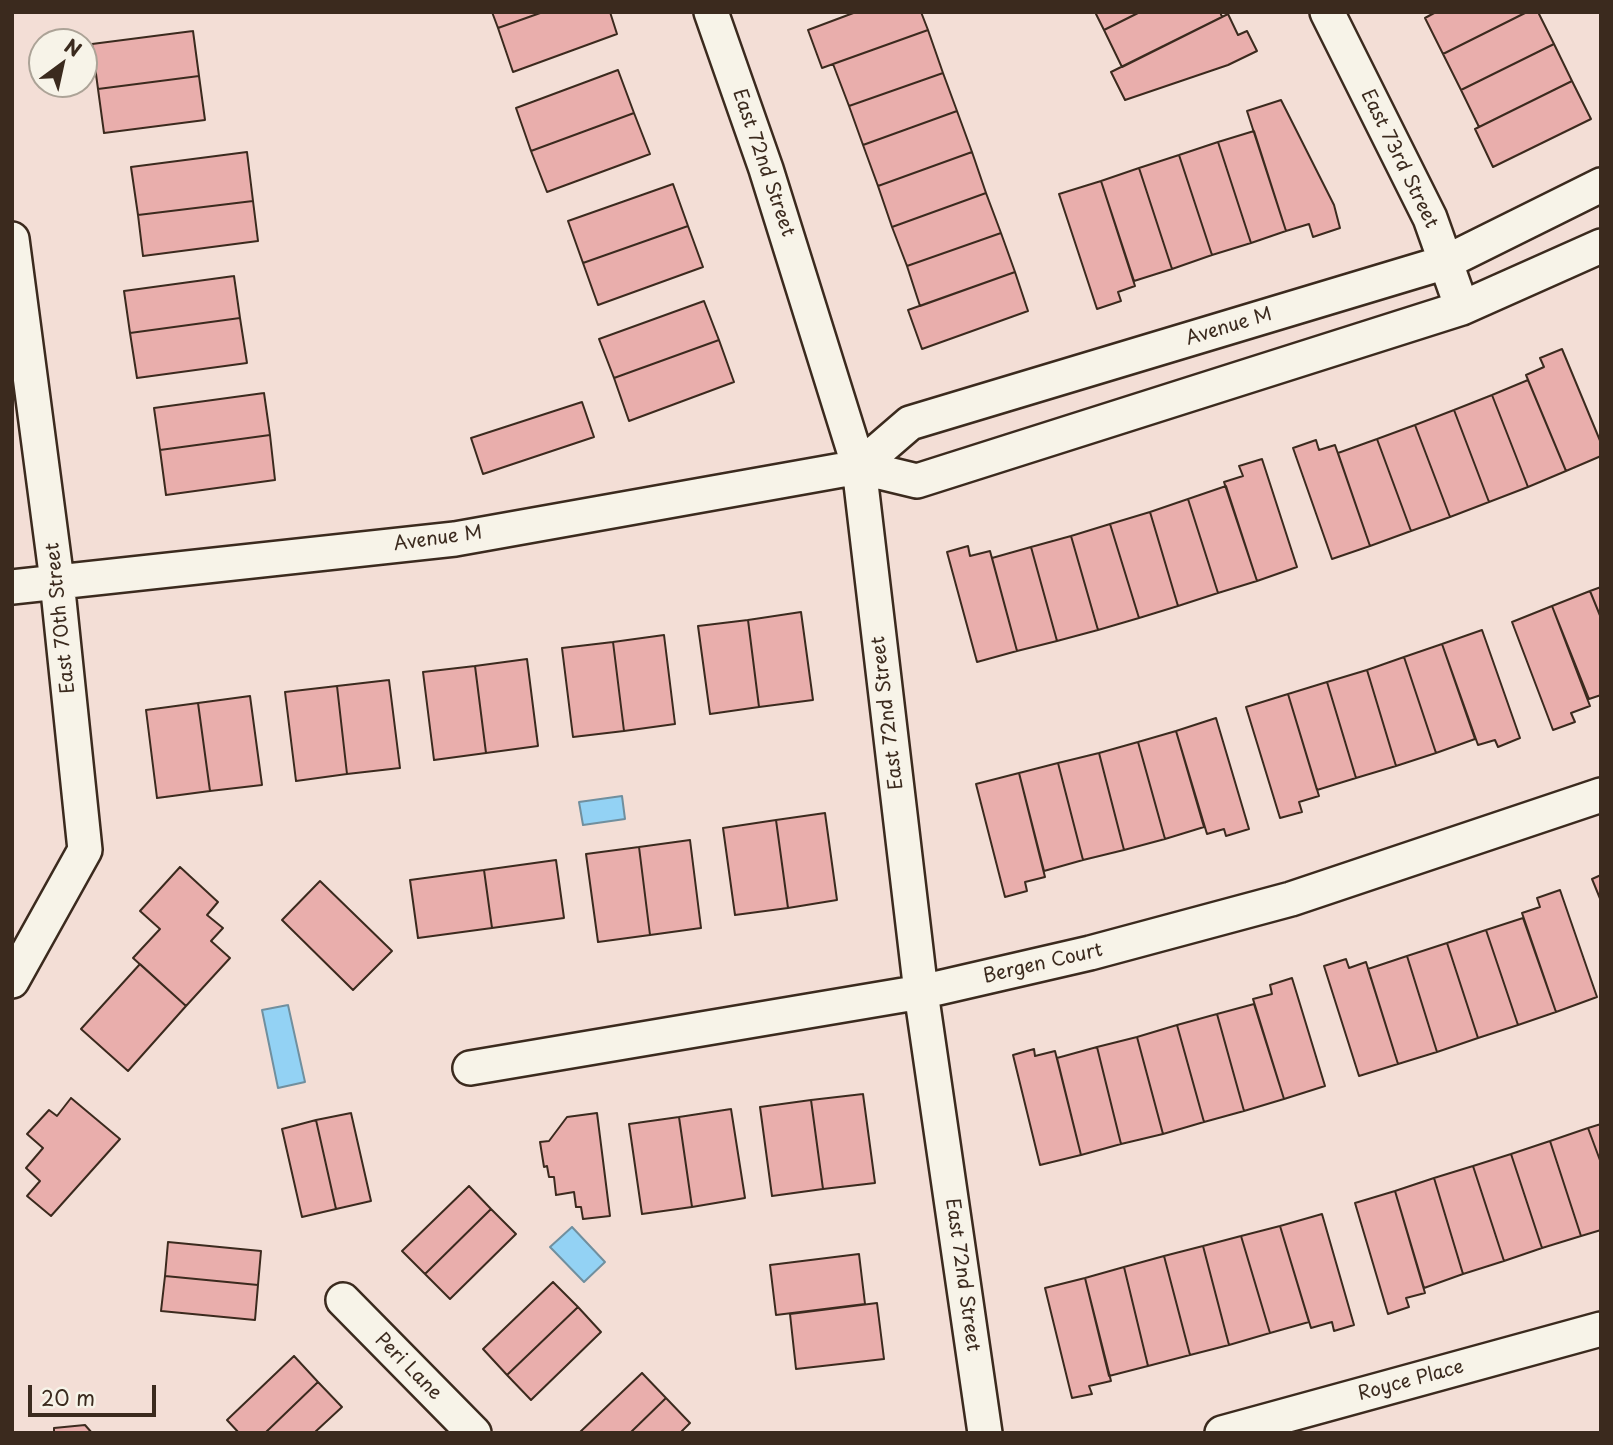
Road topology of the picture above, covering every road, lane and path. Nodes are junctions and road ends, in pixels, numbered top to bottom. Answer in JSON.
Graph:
{"nodes":[{"id":1,"x":710,"y":12,"type":"edge"},
{"id":2,"x":1327,"y":12,"type":"edge"},
{"id":3,"x":1601,"y":185,"type":"edge"},
{"id":4,"x":12,"y":239,"type":"edge"},
{"id":5,"x":1601,"y":246,"type":"edge"},
{"id":6,"x":1446,"y":262,"type":"junction"},
{"id":7,"x":1462,"y":308,"type":"junction"},
{"id":8,"x":859,"y":467,"type":"junction"},
{"id":9,"x":57,"y":581,"type":"junction"},
{"id":10,"x":12,"y":587,"type":"edge"},
{"id":11,"x":1601,"y":795,"type":"edge"},
{"id":12,"x":12,"y":981,"type":"edge"},
{"id":13,"x":921,"y":992,"type":"junction"},
{"id":14,"x":470,"y":1068,"type":"dead end"},
{"id":15,"x":343,"y":1300,"type":"dead end"},
{"id":16,"x":1601,"y":1329,"type":"edge"},
{"id":17,"x":474,"y":1433,"type":"edge"},
{"id":18,"x":985,"y":1433,"type":"edge"},
{"id":19,"x":1222,"y":1433,"type":"edge"}],
"edges":[{"from":1,"to":8,"type":"street","name":"East 72nd Street"},
{"from":2,"to":6,"type":"street","name":"East 73rd Street"},
{"from":3,"to":6,"type":"street","name":"Avenue M"},
{"from":4,"to":9,"type":"street","name":"East 70th Street"},
{"from":5,"to":7,"type":"street","name":"Avenue M"},
{"from":6,"to":7,"type":"street","name":"East 73rd Street"},
{"from":6,"to":8,"type":"street","name":"Avenue M"},
{"from":7,"to":8,"type":"street","name":"Avenue M"},
{"from":8,"to":9,"type":"street","name":"Avenue M"},
{"from":8,"to":13,"type":"street","name":"East 72nd Street"},
{"from":9,"to":10,"type":"street","name":"Avenue M"},
{"from":9,"to":12,"type":"street","name":"East 70th Street"},
{"from":11,"to":13,"type":"street","name":"Bergen Court"},
{"from":13,"to":14,"type":"street","name":"Bergen Court"},
{"from":13,"to":18,"type":"street","name":"East 72nd Street"},
{"from":15,"to":17,"type":"street","name":"Peri Lane"},
{"from":16,"to":19,"type":"street","name":"Royce Place"}]}
